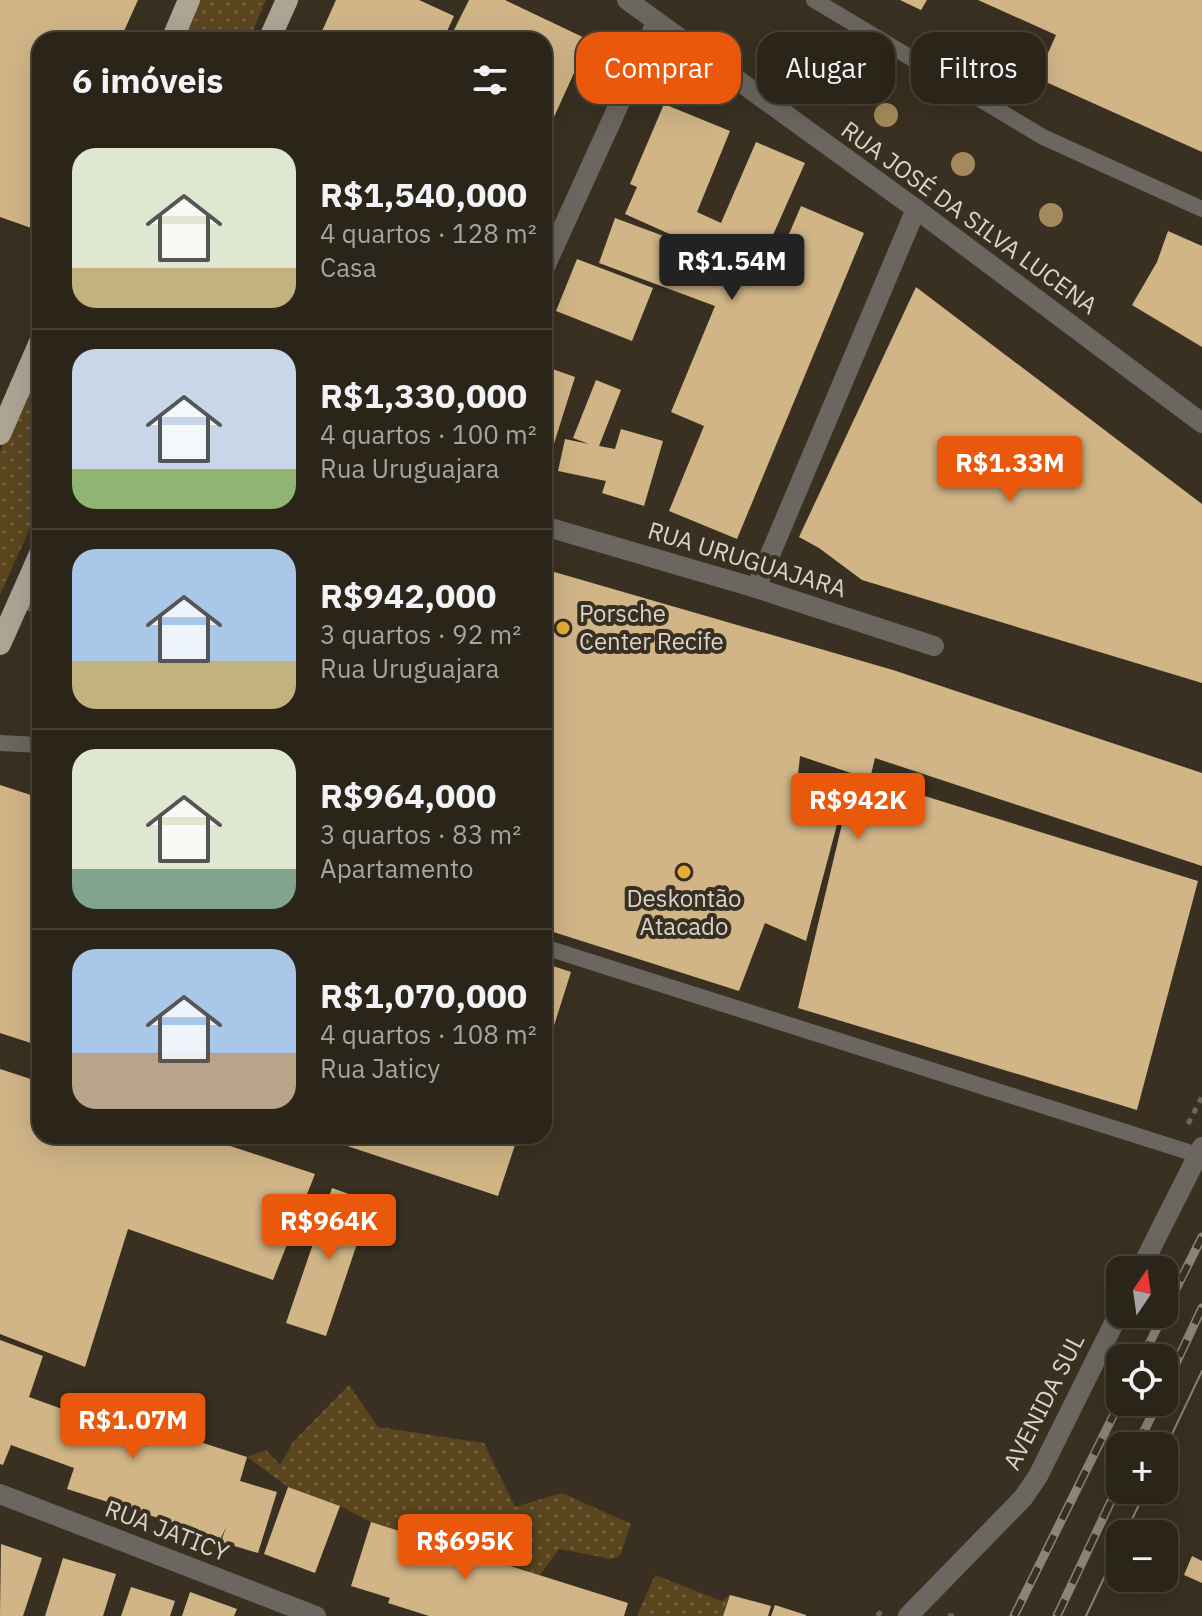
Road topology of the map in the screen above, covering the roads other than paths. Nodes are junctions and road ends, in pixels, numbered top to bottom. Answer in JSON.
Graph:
{"nodes":[{"id":1,"x":189,"y":0,"type":"edge"},
{"id":2,"x":287,"y":0,"type":"edge"},
{"id":3,"x":627,"y":0,"type":"edge"},
{"id":4,"x":814,"y":0,"type":"edge"},
{"id":5,"x":656,"y":23,"type":"junction"},
{"id":6,"x":175,"y":32,"type":"edge"},
{"id":7,"x":273,"y":32,"type":"edge"},
{"id":8,"x":916,"y":209,"type":"junction"},
{"id":9,"x":1202,"y":209,"type":"edge"},
{"id":10,"x":552,"y":251,"type":"edge"},
{"id":11,"x":32,"y":360,"type":"edge"},
{"id":12,"x":1202,"y":423,"type":"edge"},
{"id":13,"x":0,"y":433,"type":"edge"},
{"id":14,"x":552,"y":528,"type":"edge"},
{"id":15,"x":756,"y":588,"type":"junction"},
{"id":16,"x":30,"y":603,"type":"edge"},
{"id":17,"x":0,"y":644,"type":"edge"},
{"id":18,"x":934,"y":646,"type":"dead end"},
{"id":19,"x":0,"y":743,"type":"edge"},
{"id":20,"x":32,"y":745,"type":"edge"},
{"id":21,"x":552,"y":949,"type":"edge"},
{"id":22,"x":1200,"y":1151,"type":"edge"},
{"id":23,"x":1147,"y":1256,"type":"edge"},
{"id":24,"x":1112,"y":1328,"type":"edge"},
{"id":25,"x":0,"y":1494,"type":"edge"},
{"id":26,"x":267,"y":1607,"type":"edge"},
{"id":27,"x":316,"y":1616,"type":"edge"},
{"id":28,"x":908,"y":1616,"type":"edge"}],
"edges":[{"from":1,"to":6,"type":"highway"},
{"from":2,"to":7,"type":"highway"},
{"from":3,"to":5,"type":"street","name":"RUA JOSÉ DA SILVA LUCENA"},
{"from":4,"to":9,"type":"lane"},
{"from":5,"to":8,"type":"street","name":"RUA JOSÉ DA SILVA LUCENA"},
{"from":5,"to":10,"type":"street"},
{"from":8,"to":12,"type":"street","name":"RUA JOSÉ DA SILVA LUCENA"},
{"from":8,"to":15,"type":"street"},
{"from":11,"to":13,"type":"highway"},
{"from":14,"to":15,"type":"street","name":"RUA URUGUAJARA"},
{"from":15,"to":18,"type":"street","name":"RUA URUGUAJARA"},
{"from":16,"to":17,"type":"highway"},
{"from":19,"to":20,"type":"lane"},
{"from":21,"to":22,"type":"lane"},
{"from":22,"to":23,"type":"street"},
{"from":24,"to":28,"type":"street","name":"AVENIDA SUL"},
{"from":25,"to":26,"type":"street","name":"RUA JATICY"},
{"from":26,"to":27,"type":"street","name":"RUA JATICY"}]}
